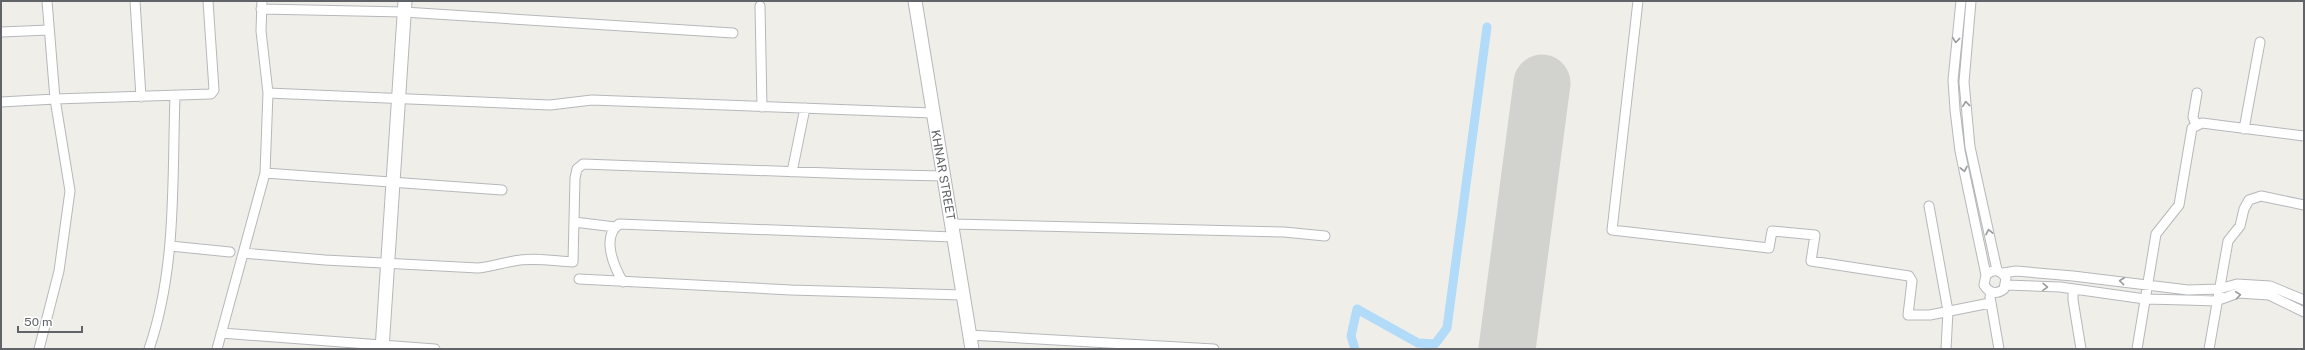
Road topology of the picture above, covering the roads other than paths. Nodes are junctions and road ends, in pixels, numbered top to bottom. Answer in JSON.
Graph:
{"nodes":[{"id":1,"x":47,"y":1,"type":"edge"},
{"id":2,"x":135,"y":1,"type":"edge"},
{"id":3,"x":208,"y":1,"type":"edge"},
{"id":4,"x":915,"y":1,"type":"edge"},
{"id":5,"x":1638,"y":1,"type":"edge"},
{"id":6,"x":1961,"y":1,"type":"edge"},
{"id":7,"x":1971,"y":1,"type":"edge"},
{"id":8,"x":262,"y":5,"type":"edge"},
{"id":9,"x":760,"y":6,"type":"dead end"},
{"id":10,"x":404,"y":7,"type":"edge"},
{"id":11,"x":49,"y":30,"type":"junction"},
{"id":12,"x":1,"y":32,"type":"edge"},
{"id":13,"x":733,"y":33,"type":"dead end"},
{"id":14,"x":2260,"y":42,"type":"dead end"},
{"id":15,"x":1953,"y":80,"type":"junction"},
{"id":16,"x":1964,"y":82,"type":"junction"},
{"id":17,"x":268,"y":93,"type":"junction"},
{"id":18,"x":2197,"y":93,"type":"dead end"},
{"id":19,"x":175,"y":96,"type":"junction"},
{"id":20,"x":141,"y":97,"type":"junction"},
{"id":21,"x":400,"y":97,"type":"junction"},
{"id":22,"x":55,"y":98,"type":"junction"},
{"id":23,"x":1,"y":102,"type":"edge"},
{"id":24,"x":762,"y":107,"type":"junction"},
{"id":25,"x":805,"y":108,"type":"junction"},
{"id":26,"x":932,"y":113,"type":"junction"},
{"id":27,"x":2196,"y":125,"type":"junction"},
{"id":28,"x":2244,"y":129,"type":"junction"},
{"id":29,"x":2304,"y":136,"type":"edge"},
{"id":30,"x":792,"y":172,"type":"junction"},
{"id":31,"x":265,"y":173,"type":"junction"},
{"id":32,"x":943,"y":176,"type":"junction"},
{"id":33,"x":394,"y":184,"type":"junction"},
{"id":34,"x":502,"y":190,"type":"dead end"},
{"id":35,"x":2304,"y":205,"type":"edge"},
{"id":36,"x":1929,"y":206,"type":"dead end"},
{"id":37,"x":574,"y":222,"type":"junction"},
{"id":38,"x":951,"y":224,"type":"junction"},
{"id":39,"x":615,"y":227,"type":"junction"},
{"id":40,"x":1325,"y":236,"type":"dead end"},
{"id":41,"x":953,"y":237,"type":"junction"},
{"id":42,"x":170,"y":246,"type":"junction"},
{"id":43,"x":230,"y":252,"type":"dead end"},
{"id":44,"x":243,"y":253,"type":"junction"},
{"id":45,"x":389,"y":264,"type":"junction"},
{"id":46,"x":2000,"y":272,"type":"junction"},
{"id":47,"x":1986,"y":275,"type":"junction"},
{"id":48,"x":579,"y":280,"type":"dead end"},
{"id":49,"x":623,"y":282,"type":"junction"},
{"id":50,"x":2148,"y":284,"type":"junction"},
{"id":51,"x":2006,"y":285,"type":"junction"},
{"id":52,"x":2073,"y":289,"type":"junction"},
{"id":53,"x":2219,"y":289,"type":"junction"},
{"id":54,"x":1991,"y":292,"type":"junction"},
{"id":55,"x":963,"y":295,"type":"junction"},
{"id":56,"x":2145,"y":298,"type":"junction"},
{"id":57,"x":2304,"y":300,"type":"edge"},
{"id":58,"x":2216,"y":301,"type":"junction"},
{"id":59,"x":1990,"y":303,"type":"junction"},
{"id":60,"x":1948,"y":311,"type":"junction"},
{"id":61,"x":2304,"y":312,"type":"edge"},
{"id":62,"x":221,"y":333,"type":"junction"},
{"id":63,"x":969,"y":335,"type":"junction"},
{"id":64,"x":382,"y":346,"type":"edge"},
{"id":65,"x":1144,"y":346,"type":"edge"},
{"id":66,"x":39,"y":349,"type":"edge"},
{"id":67,"x":149,"y":349,"type":"edge"},
{"id":68,"x":217,"y":349,"type":"edge"},
{"id":69,"x":435,"y":349,"type":"edge"},
{"id":70,"x":972,"y":349,"type":"edge"},
{"id":71,"x":1214,"y":349,"type":"edge"},
{"id":72,"x":1946,"y":349,"type":"edge"},
{"id":73,"x":1999,"y":349,"type":"edge"},
{"id":74,"x":2081,"y":349,"type":"edge"},
{"id":75,"x":2137,"y":349,"type":"edge"},
{"id":76,"x":2209,"y":349,"type":"edge"}],
"edges":[{"from":1,"to":11,"type":"street"},
{"from":2,"to":20,"type":"street"},
{"from":3,"to":19,"type":"street"},
{"from":4,"to":26,"type":"street","name":"KHNAR STREET"},
{"from":5,"to":60,"type":"street"},
{"from":6,"to":15,"type":"street","one_way":true},
{"from":7,"to":16,"type":"street"},
{"from":8,"to":10,"type":"street"},
{"from":8,"to":17,"type":"street"},
{"from":9,"to":24,"type":"street"},
{"from":10,"to":13,"type":"street"},
{"from":10,"to":21,"type":"street"},
{"from":11,"to":12,"type":"street"},
{"from":11,"to":22,"type":"street"},
{"from":14,"to":28,"type":"street"},
{"from":15,"to":16,"type":"street"},
{"from":15,"to":47,"type":"street","one_way":true},
{"from":46,"to":16,"type":"street","one_way":true},
{"from":17,"to":21,"type":"street"},
{"from":17,"to":31,"type":"street"},
{"from":18,"to":27,"type":"street"},
{"from":19,"to":20,"type":"street"},
{"from":19,"to":42,"type":"street"},
{"from":20,"to":22,"type":"street"},
{"from":21,"to":24,"type":"street"},
{"from":21,"to":33,"type":"street"},
{"from":22,"to":23,"type":"street"},
{"from":22,"to":66,"type":"street"},
{"from":24,"to":25,"type":"street"},
{"from":25,"to":26,"type":"street"},
{"from":25,"to":30,"type":"street"},
{"from":26,"to":32,"type":"street","name":"KHNAR STREET"},
{"from":27,"to":28,"type":"street"},
{"from":27,"to":50,"type":"street"},
{"from":28,"to":29,"type":"street"},
{"from":30,"to":32,"type":"street"},
{"from":30,"to":37,"type":"street"},
{"from":31,"to":33,"type":"street"},
{"from":31,"to":44,"type":"street"},
{"from":32,"to":38,"type":"street","name":"KHNAR STREET"},
{"from":33,"to":34,"type":"street"},
{"from":33,"to":45,"type":"street"},
{"from":35,"to":53,"type":"street"},
{"from":36,"to":60,"type":"street"},
{"from":37,"to":39,"type":"street"},
{"from":37,"to":45,"type":"street"},
{"from":38,"to":40,"type":"street"},
{"from":38,"to":41,"type":"street","name":"KHNAR STREET"},
{"from":39,"to":41,"type":"street"},
{"from":39,"to":49,"type":"street"},
{"from":41,"to":55,"type":"street","name":"KHNAR STREET"},
{"from":42,"to":43,"type":"street"},
{"from":42,"to":67,"type":"street"},
{"from":44,"to":45,"type":"street"},
{"from":44,"to":62,"type":"street"},
{"from":45,"to":64,"type":"street"},
{"from":46,"to":47,"type":"street"},
{"from":50,"to":46,"type":"street","one_way":true},
{"from":46,"to":51,"type":"street"},
{"from":47,"to":54,"type":"street"},
{"from":48,"to":49,"type":"street"},
{"from":49,"to":55,"type":"street"},
{"from":50,"to":53,"type":"street"},
{"from":50,"to":56,"type":"street"},
{"from":51,"to":52,"type":"street","one_way":true},
{"from":51,"to":54,"type":"street"},
{"from":52,"to":56,"type":"street"},
{"from":52,"to":74,"type":"street"},
{"from":53,"to":57,"type":"street"},
{"from":53,"to":58,"type":"street"},
{"from":54,"to":59,"type":"street"},
{"from":55,"to":63,"type":"street","name":"KHNAR STREET"},
{"from":56,"to":58,"type":"street"},
{"from":56,"to":75,"type":"street"},
{"from":58,"to":61,"type":"street","one_way":true},
{"from":58,"to":76,"type":"street"},
{"from":59,"to":60,"type":"street"},
{"from":59,"to":73,"type":"street"},
{"from":60,"to":72,"type":"street"},
{"from":62,"to":64,"type":"street"},
{"from":62,"to":68,"type":"street"},
{"from":63,"to":65,"type":"street"},
{"from":63,"to":70,"type":"street","name":"KHNAR STREET"},
{"from":64,"to":69,"type":"street"},
{"from":65,"to":71,"type":"street"}]}
